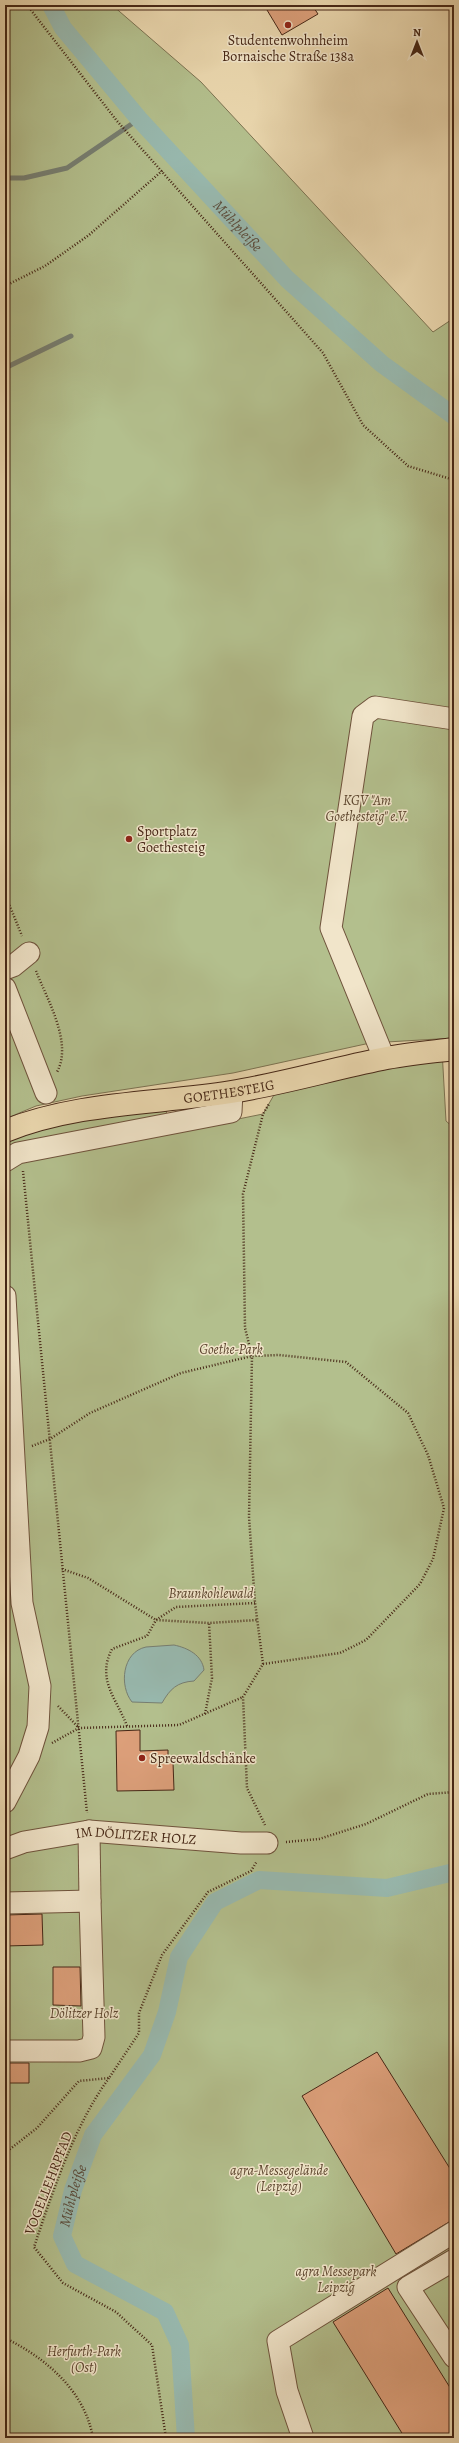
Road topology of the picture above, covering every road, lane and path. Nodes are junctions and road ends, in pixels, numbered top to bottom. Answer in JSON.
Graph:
{"nodes":[{"id":1,"x":27,"y":5,"type":"edge"},
{"id":2,"x":163,"y":170,"type":"junction"},
{"id":3,"x":5,"y":286,"type":"edge"},
{"id":4,"x":454,"y":480,"type":"edge"},
{"id":5,"x":454,"y":719,"type":"edge"},
{"id":6,"x":5,"y":894,"type":"edge"},
{"id":7,"x":29,"y":953,"type":"junction"},
{"id":8,"x":5,"y":969,"type":"edge"},
{"id":9,"x":5,"y":988,"type":"edge"},
{"id":10,"x":454,"y":1049,"type":"edge"},
{"id":11,"x":384,"y":1058,"type":"junction"},
{"id":12,"x":282,"y":1081,"type":"junction"},
{"id":13,"x":232,"y":1092,"type":"junction"},
{"id":14,"x":46,"y":1093,"type":"joint"},
{"id":15,"x":5,"y":1131,"type":"edge"},
{"id":16,"x":12,"y":1157,"type":"edge"},
{"id":17,"x":5,"y":1296,"type":"edge"},
{"id":18,"x":252,"y":1356,"type":"junction"},
{"id":19,"x":50,"y":1439,"type":"junction"},
{"id":20,"x":14,"y":1453,"type":"junction"},
{"id":21,"x":62,"y":1569,"type":"junction"},
{"id":22,"x":255,"y":1603,"type":"junction"},
{"id":23,"x":156,"y":1620,"type":"junction"},
{"id":24,"x":257,"y":1620,"type":"junction"},
{"id":25,"x":209,"y":1624,"type":"junction"},
{"id":26,"x":263,"y":1664,"type":"junction"},
{"id":27,"x":244,"y":1697,"type":"junction"},
{"id":28,"x":205,"y":1714,"type":"junction"},
{"id":29,"x":127,"y":1726,"type":"junction"},
{"id":30,"x":78,"y":1728,"type":"junction"},
{"id":31,"x":29,"y":1756,"type":"junction"},
{"id":32,"x":454,"y":1792,"type":"edge"},
{"id":33,"x":5,"y":1802,"type":"edge"},
{"id":34,"x":89,"y":1832,"type":"junction"},
{"id":35,"x":267,"y":1843,"type":"junction"},
{"id":36,"x":5,"y":1849,"type":"edge"},
{"id":37,"x":90,"y":1901,"type":"junction"},
{"id":38,"x":5,"y":1903,"type":"edge"},
{"id":39,"x":5,"y":2051,"type":"edge"},
{"id":40,"x":109,"y":2078,"type":"junction"},
{"id":41,"x":5,"y":2153,"type":"edge"},
{"id":42,"x":454,"y":2232,"type":"edge"},
{"id":43,"x":454,"y":2260,"type":"edge"},
{"id":44,"x":5,"y":2338,"type":"edge"},
{"id":45,"x":454,"y":2357,"type":"edge"},
{"id":46,"x":93,"y":2438,"type":"edge"},
{"id":47,"x":166,"y":2438,"type":"edge"},
{"id":48,"x":303,"y":2438,"type":"edge"}],
"edges":[{"from":1,"to":2,"type":"path"},
{"from":2,"to":3,"type":"path"},
{"from":2,"to":4,"type":"path"},
{"from":5,"to":11,"type":"lane"},
{"from":6,"to":7,"type":"path"},
{"from":7,"to":8,"type":"lane"},
{"from":7,"to":14,"type":"path"},
{"from":9,"to":14,"type":"lane"},
{"from":10,"to":11,"type":"main road","name":"GOETHESTEIG"},
{"from":11,"to":12,"type":"main road","name":"GOETHESTEIG"},
{"from":12,"to":13,"type":"main road","name":"GOETHESTEIG"},
{"from":12,"to":18,"type":"path"},
{"from":13,"to":15,"type":"main road","name":"GOETHESTEIG"},
{"from":13,"to":16,"type":"lane"},
{"from":16,"to":19,"type":"path"},
{"from":17,"to":20,"type":"lane"},
{"from":18,"to":19,"type":"path"},
{"from":18,"to":22,"type":"path"},
{"from":18,"to":26,"type":"path"},
{"from":19,"to":20,"type":"path"},
{"from":19,"to":21,"type":"path"},
{"from":20,"to":31,"type":"lane"},
{"from":21,"to":23,"type":"path"},
{"from":21,"to":30,"type":"path"},
{"from":22,"to":23,"type":"path"},
{"from":22,"to":24,"type":"path"},
{"from":23,"to":25,"type":"path"},
{"from":23,"to":29,"type":"path"},
{"from":24,"to":25,"type":"path"},
{"from":24,"to":26,"type":"path"},
{"from":25,"to":28,"type":"path"},
{"from":26,"to":27,"type":"path"},
{"from":27,"to":28,"type":"path"},
{"from":27,"to":35,"type":"path"},
{"from":28,"to":29,"type":"path"},
{"from":29,"to":30,"type":"path"},
{"from":30,"to":31,"type":"path"},
{"from":30,"to":34,"type":"path"},
{"from":31,"to":33,"type":"lane"},
{"from":32,"to":35,"type":"path"},
{"from":34,"to":35,"type":"lane","name":"IM DÖLITZER HOLZ"},
{"from":34,"to":36,"type":"lane","name":"IM DÖLITZER HOLZ"},
{"from":34,"to":37,"type":"lane"},
{"from":35,"to":40,"type":"path"},
{"from":37,"to":38,"type":"lane"},
{"from":37,"to":39,"type":"lane"},
{"from":40,"to":41,"type":"path"},
{"from":40,"to":47,"type":"path","name":"VOGELLEHRPFAD"},
{"from":42,"to":48,"type":"lane"},
{"from":43,"to":45,"type":"lane"},
{"from":44,"to":46,"type":"path"}]}
